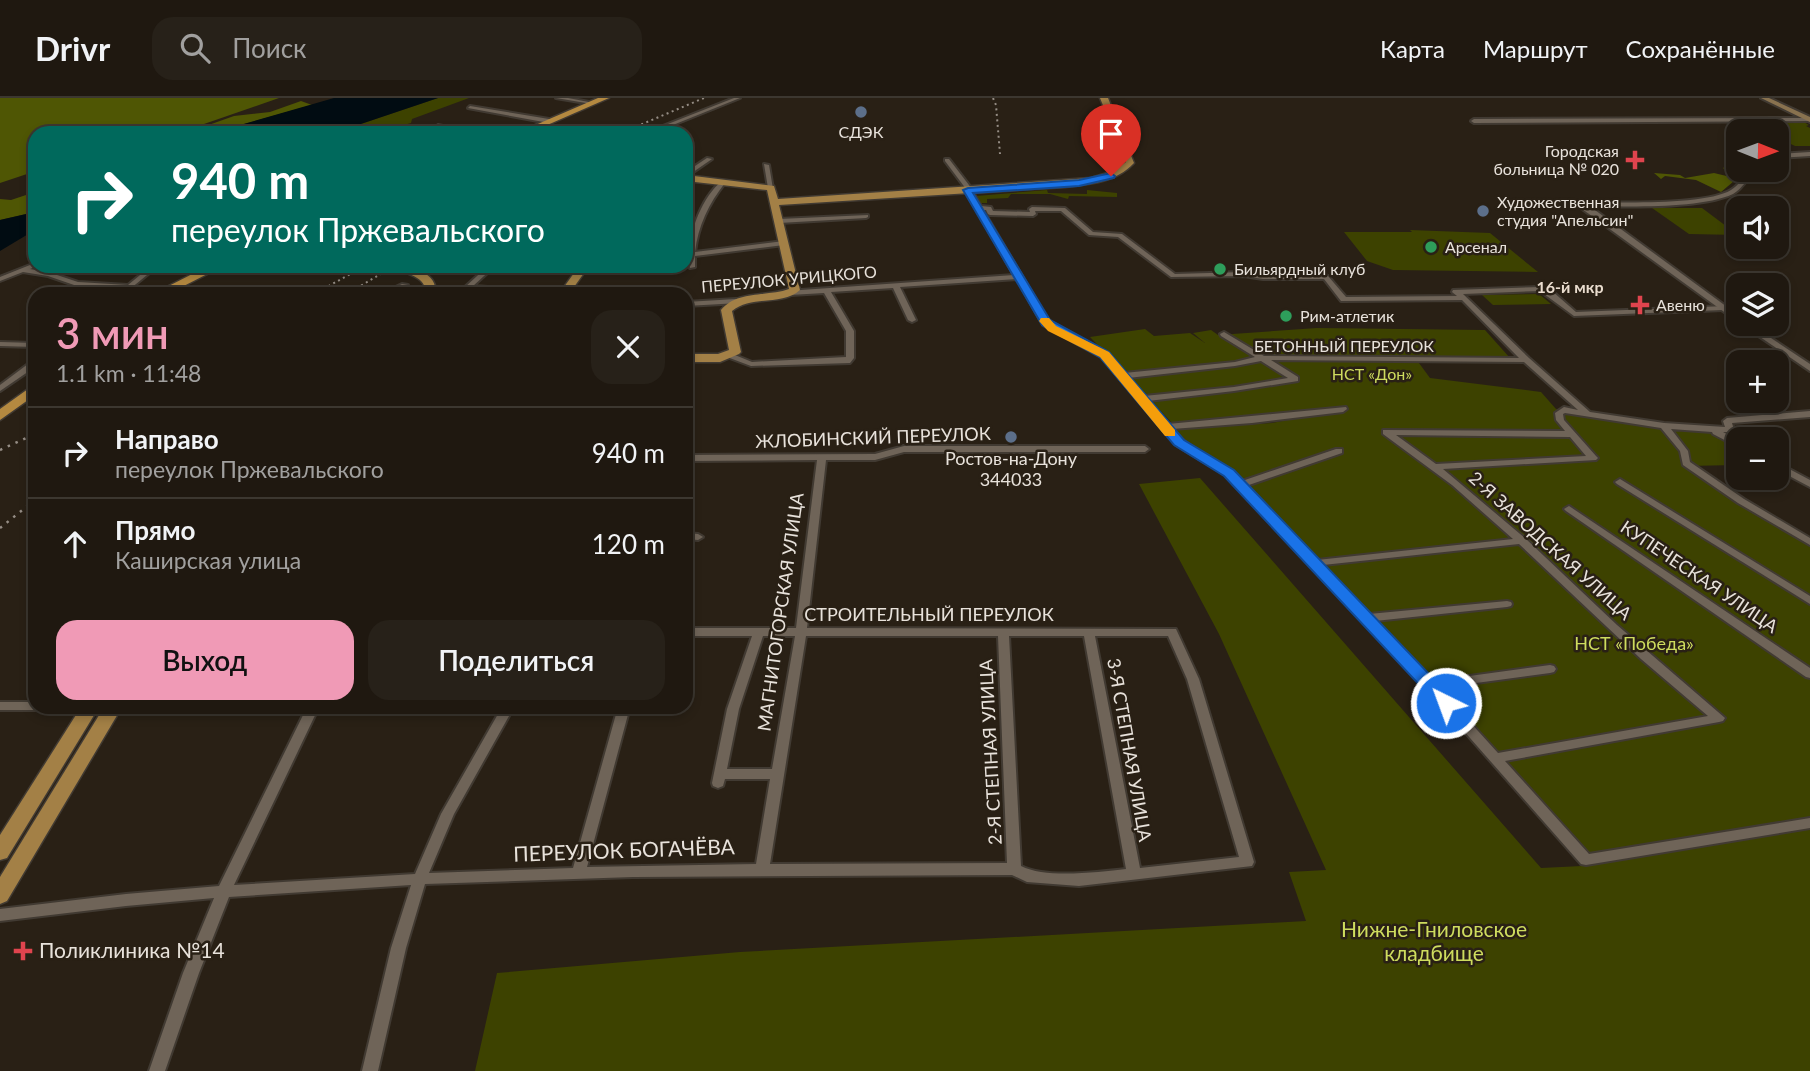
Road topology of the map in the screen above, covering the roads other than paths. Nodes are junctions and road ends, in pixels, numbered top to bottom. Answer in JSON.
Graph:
{"nodes":[{"id":1,"x":558,"y":98,"type":"edge"},
{"id":2,"x":605,"y":98,"type":"edge"},
{"id":3,"x":738,"y":98,"type":"edge"},
{"id":4,"x":1104,"y":98,"type":"edge"},
{"id":5,"x":1764,"y":98,"type":"edge"},
{"id":6,"x":592,"y":103,"type":"junction"},
{"id":7,"x":470,"y":107,"type":"dead end"},
{"id":8,"x":1809,"y":119,"type":"edge"},
{"id":9,"x":549,"y":121,"type":"junction"},
{"id":10,"x":1474,"y":121,"type":"dead end"},
{"id":11,"x":537,"y":126,"type":"edge"},
{"id":12,"x":666,"y":126,"type":"edge"},
{"id":13,"x":1810,"y":154,"type":"edge"},
{"id":14,"x":1789,"y":155,"type":"edge"},
{"id":15,"x":709,"y":159,"type":"dead end"},
{"id":16,"x":947,"y":160,"type":"dead end"},
{"id":17,"x":766,"y":165,"type":"dead end"},
{"id":18,"x":693,"y":171,"type":"edge"},
{"id":19,"x":693,"y":177,"type":"edge"},
{"id":20,"x":1742,"y":182,"type":"edge"},
{"id":21,"x":722,"y":183,"type":"junction"},
{"id":22,"x":771,"y":188,"type":"junction"},
{"id":23,"x":969,"y":190,"type":"junction"},
{"id":24,"x":776,"y":202,"type":"junction"},
{"id":25,"x":1581,"y":204,"type":"joint"},
{"id":26,"x":979,"y":208,"type":"junction"},
{"id":27,"x":866,"y":216,"type":"dead end"},
{"id":28,"x":779,"y":221,"type":"junction"},
{"id":29,"x":784,"y":243,"type":"junction"},
{"id":30,"x":693,"y":245,"type":"edge"},
{"id":31,"x":693,"y":255,"type":"edge"},
{"id":32,"x":28,"y":268,"type":"edge"},
{"id":33,"x":21,"y":270,"type":"junction"},
{"id":34,"x":28,"y":271,"type":"edge"},
{"id":35,"x":42,"y":273,"type":"edge"},
{"id":36,"x":147,"y":273,"type":"edge"},
{"id":37,"x":202,"y":273,"type":"edge"},
{"id":38,"x":210,"y":273,"type":"edge"},
{"id":39,"x":415,"y":273,"type":"edge"},
{"id":40,"x":427,"y":273,"type":"edge"},
{"id":41,"x":484,"y":273,"type":"edge"},
{"id":42,"x":1018,"y":277,"type":"junction"},
{"id":43,"x":0,"y":279,"type":"edge"},
{"id":44,"x":1448,"y":284,"type":"dead end"},
{"id":45,"x":404,"y":285,"type":"dead end"},
{"id":46,"x":896,"y":286,"type":"junction"},
{"id":47,"x":130,"y":287,"type":"joint"},
{"id":48,"x":174,"y":287,"type":"edge"},
{"id":49,"x":181,"y":287,"type":"edge"},
{"id":50,"x":400,"y":287,"type":"edge"},
{"id":51,"x":430,"y":287,"type":"edge"},
{"id":52,"x":439,"y":287,"type":"edge"},
{"id":53,"x":468,"y":287,"type":"edge"},
{"id":54,"x":826,"y":290,"type":"junction"},
{"id":55,"x":1456,"y":292,"type":"junction"},
{"id":56,"x":790,"y":293,"type":"junction"},
{"id":57,"x":1464,"y":299,"type":"junction"},
{"id":58,"x":736,"y":302,"type":"junction"},
{"id":59,"x":693,"y":304,"type":"edge"},
{"id":60,"x":1723,"y":308,"type":"junction"},
{"id":61,"x":1726,"y":310,"type":"edge"},
{"id":62,"x":912,"y":320,"type":"dead end"},
{"id":63,"x":1224,"y":334,"type":"dead end"},
{"id":64,"x":1763,"y":336,"type":"edge"},
{"id":65,"x":0,"y":344,"type":"edge"},
{"id":66,"x":28,"y":345,"type":"edge"},
{"id":67,"x":730,"y":355,"type":"junction"},
{"id":68,"x":693,"y":358,"type":"edge"},
{"id":69,"x":1262,"y":358,"type":"junction"},
{"id":70,"x":1527,"y":360,"type":"junction"},
{"id":71,"x":28,"y":368,"type":"edge"},
{"id":72,"x":1810,"y":368,"type":"edge"},
{"id":73,"x":1122,"y":376,"type":"junction"},
{"id":74,"x":28,"y":385,"type":"edge"},
{"id":75,"x":0,"y":389,"type":"edge"},
{"id":76,"x":28,"y":394,"type":"edge"},
{"id":77,"x":1142,"y":399,"type":"junction"},
{"id":78,"x":0,"y":407,"type":"edge"},
{"id":79,"x":1343,"y":409,"type":"dead end"},
{"id":80,"x":1587,"y":413,"type":"junction"},
{"id":81,"x":1810,"y":414,"type":"edge"},
{"id":82,"x":0,"y":416,"type":"edge"},
{"id":83,"x":1664,"y":426,"type":"junction"},
{"id":84,"x":1164,"y":427,"type":"junction"},
{"id":85,"x":1712,"y":430,"type":"junction"},
{"id":86,"x":1572,"y":434,"type":"junction"},
{"id":87,"x":1726,"y":438,"type":"edge"},
{"id":88,"x":1145,"y":449,"type":"dead end"},
{"id":89,"x":1339,"y":451,"type":"dead end"},
{"id":90,"x":822,"y":456,"type":"junction"},
{"id":91,"x":693,"y":458,"type":"edge"},
{"id":92,"x":1434,"y":467,"type":"junction"},
{"id":93,"x":1789,"y":473,"type":"edge"},
{"id":94,"x":1620,"y":482,"type":"dead end"},
{"id":95,"x":1810,"y":484,"type":"edge"},
{"id":96,"x":1239,"y":485,"type":"junction"},
{"id":97,"x":1569,"y":509,"type":"dead end"},
{"id":98,"x":693,"y":537,"type":"edge"},
{"id":99,"x":698,"y":537,"type":"dead end"},
{"id":100,"x":1522,"y":541,"type":"junction"},
{"id":101,"x":1810,"y":542,"type":"edge"},
{"id":102,"x":1317,"y":563,"type":"junction"},
{"id":103,"x":1810,"y":601,"type":"edge"},
{"id":104,"x":1507,"y":604,"type":"dead end"},
{"id":105,"x":1368,"y":618,"type":"junction"},
{"id":106,"x":693,"y":632,"type":"edge"},
{"id":107,"x":759,"y":632,"type":"junction"},
{"id":108,"x":801,"y":633,"type":"junction"},
{"id":109,"x":1003,"y":633,"type":"junction"},
{"id":110,"x":1089,"y":633,"type":"junction"},
{"id":111,"x":1550,"y":668,"type":"dead end"},
{"id":112,"x":1810,"y":674,"type":"edge"},
{"id":113,"x":1430,"y":685,"type":"junction"},
{"id":114,"x":0,"y":706,"type":"edge"},
{"id":115,"x":28,"y":706,"type":"edge"},
{"id":116,"x":86,"y":714,"type":"edge"},
{"id":117,"x":109,"y":714,"type":"edge"},
{"id":118,"x":310,"y":714,"type":"edge"},
{"id":119,"x":504,"y":714,"type":"edge"},
{"id":120,"x":622,"y":714,"type":"edge"},
{"id":121,"x":1496,"y":758,"type":"junction"},
{"id":122,"x":777,"y":774,"type":"junction"},
{"id":123,"x":1810,"y":822,"type":"edge"},
{"id":124,"x":0,"y":852,"type":"edge"},
{"id":125,"x":1247,"y":862,"type":"joint"},
{"id":126,"x":762,"y":868,"type":"junction"},
{"id":127,"x":1014,"y":869,"type":"junction"},
{"id":128,"x":579,"y":872,"type":"junction"},
{"id":129,"x":1134,"y":873,"type":"junction"},
{"id":130,"x":421,"y":880,"type":"junction"},
{"id":131,"x":224,"y":891,"type":"junction"},
{"id":132,"x":0,"y":895,"type":"edge"},
{"id":133,"x":0,"y":915,"type":"edge"},
{"id":134,"x":158,"y":1071,"type":"edge"},
{"id":135,"x":370,"y":1071,"type":"edge"}],
"edges":[{"from":1,"to":6,"type":"street"},
{"from":2,"to":6,"type":"highway"},
{"from":3,"to":12,"type":"street"},
{"from":4,"to":23,"type":"main road"},
{"from":5,"to":8,"type":"main road"},
{"from":6,"to":9,"type":"highway"},
{"from":7,"to":9,"type":"street"},
{"from":8,"to":10,"type":"street"},
{"from":9,"to":11,"type":"highway"},
{"from":13,"to":14,"type":"street"},
{"from":15,"to":18,"type":"street"},
{"from":16,"to":23,"type":"street"},
{"from":17,"to":22,"type":"street"},
{"from":19,"to":21,"type":"main road"},
{"from":20,"to":25,"type":"street"},
{"from":21,"to":22,"type":"main road"},
{"from":21,"to":30,"type":"street"},
{"from":22,"to":24,"type":"main road"},
{"from":23,"to":24,"type":"main road"},
{"from":23,"to":26,"type":"street"},
{"from":24,"to":28,"type":"main road"},
{"from":25,"to":60,"type":"street"},
{"from":26,"to":42,"type":"street"},
{"from":26,"to":57,"type":"street"},
{"from":27,"to":28,"type":"street"},
{"from":28,"to":29,"type":"main road"},
{"from":29,"to":31,"type":"street"},
{"from":29,"to":56,"type":"main road"},
{"from":32,"to":33,"type":"street"},
{"from":33,"to":34,"type":"street"},
{"from":33,"to":43,"type":"street"},
{"from":35,"to":47,"type":"street"},
{"from":36,"to":47,"type":"street"},
{"from":37,"to":48,"type":"highway"},
{"from":38,"to":49,"type":"highway"},
{"from":39,"to":51,"type":"main road"},
{"from":40,"to":52,"type":"main road"},
{"from":41,"to":53,"type":"street"},
{"from":42,"to":46,"type":"street","name":"ПЕРЕУЛОК УРИЦКОГО"},
{"from":42,"to":73,"type":"street"},
{"from":44,"to":55,"type":"street"},
{"from":45,"to":50,"type":"street"},
{"from":46,"to":54,"type":"street","name":"ПЕРЕУЛОК УРИЦКОГО"},
{"from":46,"to":62,"type":"street","name":"ПЕРЕУЛОК УРИЦКОГО"},
{"from":54,"to":56,"type":"street","name":"ПЕРЕУЛОК УРИЦКОГО"},
{"from":54,"to":67,"type":"street"},
{"from":55,"to":57,"type":"street"},
{"from":55,"to":60,"type":"street"},
{"from":56,"to":58,"type":"main road","name":"ПЕРЕУЛОК УРИЦКОГО"},
{"from":57,"to":70,"type":"street"},
{"from":58,"to":59,"type":"street","name":"ПЕРЕУЛОК УРИЦКОГО"},
{"from":58,"to":67,"type":"main road"},
{"from":60,"to":61,"type":"street"},
{"from":63,"to":69,"type":"street"},
{"from":64,"to":72,"type":"street"},
{"from":65,"to":66,"type":"street"},
{"from":67,"to":68,"type":"main road"},
{"from":69,"to":70,"type":"street","name":"БЕТОННЫЙ ПЕРЕУЛОК"},
{"from":69,"to":73,"type":"street","name":"БЕТОННЫЙ ПЕРЕУЛОК"},
{"from":69,"to":77,"type":"street"},
{"from":70,"to":80,"type":"street"},
{"from":71,"to":75,"type":"street"},
{"from":73,"to":77,"type":"street"},
{"from":74,"to":78,"type":"highway"},
{"from":76,"to":82,"type":"highway"},
{"from":77,"to":84,"type":"street"},
{"from":79,"to":84,"type":"street"},
{"from":80,"to":83,"type":"street"},
{"from":80,"to":86,"type":"street"},
{"from":81,"to":85,"type":"street"},
{"from":83,"to":85,"type":"street"},
{"from":83,"to":101,"type":"street"},
{"from":84,"to":96,"type":"street"},
{"from":85,"to":87,"type":"street"},
{"from":86,"to":92,"type":"street"},
{"from":86,"to":92,"type":"street","name":"2-Я ЗАВОДСКАЯ УЛИЦА"},
{"from":88,"to":90,"type":"street","name":"ЖЛОБИНСКИЙ ПЕРЕУЛОК"},
{"from":89,"to":96,"type":"street"},
{"from":90,"to":91,"type":"street","name":"ЖЛОБИНСКИЙ ПЕРЕУЛОК"},
{"from":90,"to":108,"type":"street","name":"МАГНИТОГОРСКАЯ УЛИЦА"},
{"from":92,"to":100,"type":"street","name":"2-Я ЗАВОДСКАЯ УЛИЦА"},
{"from":93,"to":95,"type":"street"},
{"from":94,"to":103,"type":"street"},
{"from":96,"to":102,"type":"street"},
{"from":97,"to":112,"type":"street","name":"КУПЕЧЕСКАЯ УЛИЦА"},
{"from":98,"to":99,"type":"street"},
{"from":100,"to":102,"type":"street"},
{"from":100,"to":121,"type":"street","name":"2-Я ЗАВОДСКАЯ УЛИЦА"},
{"from":102,"to":105,"type":"street"},
{"from":104,"to":105,"type":"street"},
{"from":105,"to":113,"type":"street"},
{"from":106,"to":107,"type":"street","name":"СТРОИТЕЛЬНЫЙ ПЕРЕУЛОК"},
{"from":107,"to":108,"type":"street","name":"СТРОИТЕЛЬНЫЙ ПЕРЕУЛОК"},
{"from":107,"to":122,"type":"street","name":"МАГНИТОГОРСКАЯ УЛИЦА"},
{"from":108,"to":109,"type":"street","name":"СТРОИТЕЛЬНЫЙ ПЕРЕУЛОК"},
{"from":108,"to":122,"type":"street","name":"МАГНИТОГОРСКАЯ УЛИЦА"},
{"from":109,"to":110,"type":"street","name":"СТРОИТЕЛЬНЫЙ ПЕРЕУЛОК"},
{"from":109,"to":127,"type":"street","name":"2-Я СТЕПНАЯ УЛИЦА"},
{"from":110,"to":125,"type":"street","name":"СТРОИТЕЛЬНЫЙ ПЕРЕУЛОК"},
{"from":110,"to":129,"type":"street","name":"3-Я СТЕПНАЯ УЛИЦА"},
{"from":111,"to":113,"type":"street"},
{"from":113,"to":121,"type":"street"},
{"from":114,"to":115,"type":"street"},
{"from":116,"to":124,"type":"main road"},
{"from":117,"to":132,"type":"main road"},
{"from":118,"to":131,"type":"street"},
{"from":119,"to":130,"type":"street"},
{"from":120,"to":128,"type":"street"},
{"from":121,"to":123,"type":"street"},
{"from":122,"to":126,"type":"street","name":"МАГНИТОГОРСКАЯ УЛИЦА"},
{"from":125,"to":129,"type":"street","name":"ПЕРЕУЛОК БОГАЧЁВА"},
{"from":126,"to":127,"type":"street","name":"ПЕРЕУЛОК БОГАЧЁВА"},
{"from":126,"to":128,"type":"street","name":"ПЕРЕУЛОК БОГАЧЁВА"},
{"from":127,"to":129,"type":"street","name":"ПЕРЕУЛОК БОГАЧЁВА"},
{"from":128,"to":130,"type":"street","name":"ПЕРЕУЛОК БОГАЧЁВА"},
{"from":130,"to":131,"type":"street","name":"ПЕРЕУЛОК БОГАЧЁВА"},
{"from":130,"to":135,"type":"street"},
{"from":131,"to":133,"type":"street","name":"ПЕРЕУЛОК БОГАЧЁВА"},
{"from":131,"to":134,"type":"street"}]}
